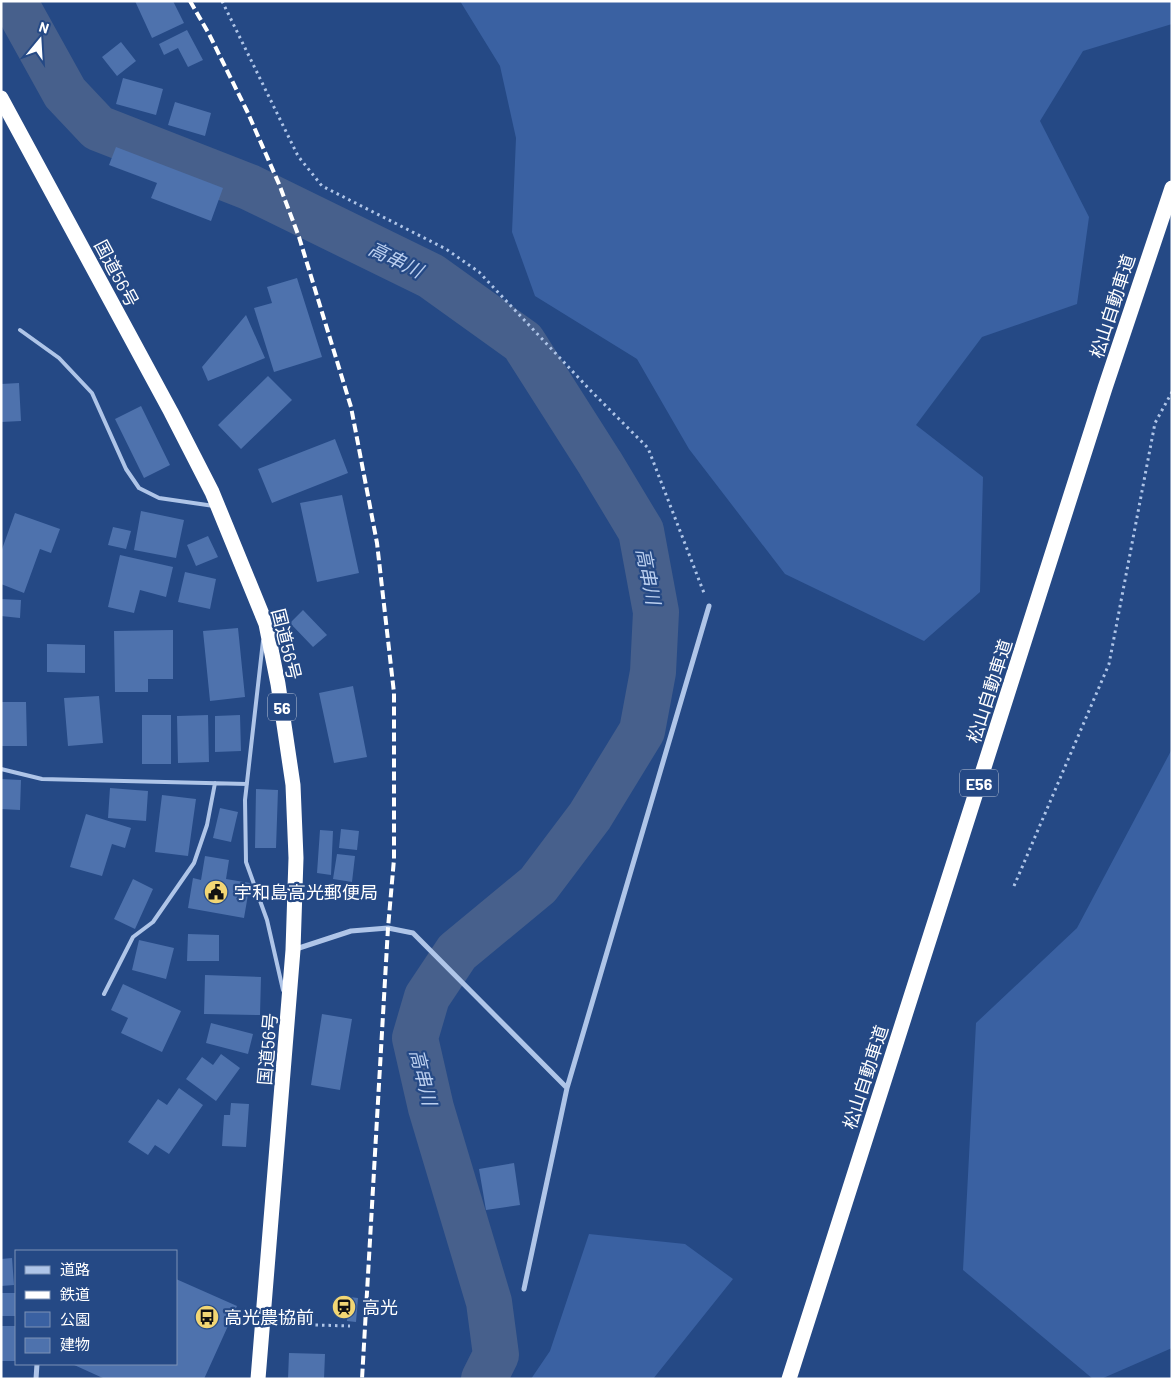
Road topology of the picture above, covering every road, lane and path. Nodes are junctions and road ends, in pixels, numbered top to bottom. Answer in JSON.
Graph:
{"nodes":[{"id":1,"x":222,"y":1,"type":"edge"},
{"id":2,"x":1,"y":98,"type":"edge"},
{"id":3,"x":1172,"y":188,"type":"edge"},
{"id":4,"x":20,"y":330,"type":"dead end"},
{"id":5,"x":1172,"y":392,"type":"edge"},
{"id":6,"x":218,"y":507,"type":"junction"},
{"id":7,"x":709,"y":606,"type":"joint"},
{"id":8,"x":266,"y":624,"type":"junction"},
{"id":9,"x":1,"y":769,"type":"edge"},
{"id":10,"x":215,"y":783,"type":"junction"},
{"id":11,"x":247,"y":784,"type":"junction"},
{"id":12,"x":1014,"y":886,"type":"dead end"},
{"id":13,"x":294,"y":950,"type":"junction"},
{"id":14,"x":104,"y":994,"type":"dead end"},
{"id":15,"x":289,"y":1012,"type":"junction"},
{"id":16,"x":567,"y":1088,"type":"junction"},
{"id":17,"x":524,"y":1288,"type":"dead end"},
{"id":18,"x":262,"y":1322,"type":"junction"},
{"id":19,"x":350,"y":1326,"type":"dead end"},
{"id":20,"x":37,"y":1365,"type":"edge"},
{"id":21,"x":36,"y":1379,"type":"edge"},
{"id":22,"x":258,"y":1379,"type":"edge"},
{"id":23,"x":789,"y":1379,"type":"edge"}],
"edges":[{"from":1,"to":7,"type":"path"},
{"from":2,"to":6,"type":"highway","name":"国道56号","number":"56"},
{"from":3,"to":23,"type":"highway","name":"松山自動車道","number":"E56"},
{"from":4,"to":6,"type":"lane"},
{"from":5,"to":12,"type":"path"},
{"from":6,"to":8,"type":"highway","name":"国道56号","number":"56"},
{"from":7,"to":16,"type":"street"},
{"from":8,"to":11,"type":"lane"},
{"from":8,"to":13,"type":"highway","name":"国道56号","number":"56"},
{"from":9,"to":10,"type":"lane"},
{"from":10,"to":11,"type":"lane"},
{"from":10,"to":14,"type":"lane"},
{"from":11,"to":15,"type":"lane"},
{"from":13,"to":15,"type":"highway","name":"国道56号","number":"56"},
{"from":13,"to":16,"type":"street"},
{"from":15,"to":18,"type":"highway","name":"国道56号","number":"56"},
{"from":16,"to":17,"type":"street"},
{"from":18,"to":19,"type":"path"},
{"from":18,"to":22,"type":"highway","name":"国道56号","number":"56"},
{"from":20,"to":21,"type":"street"}]}
